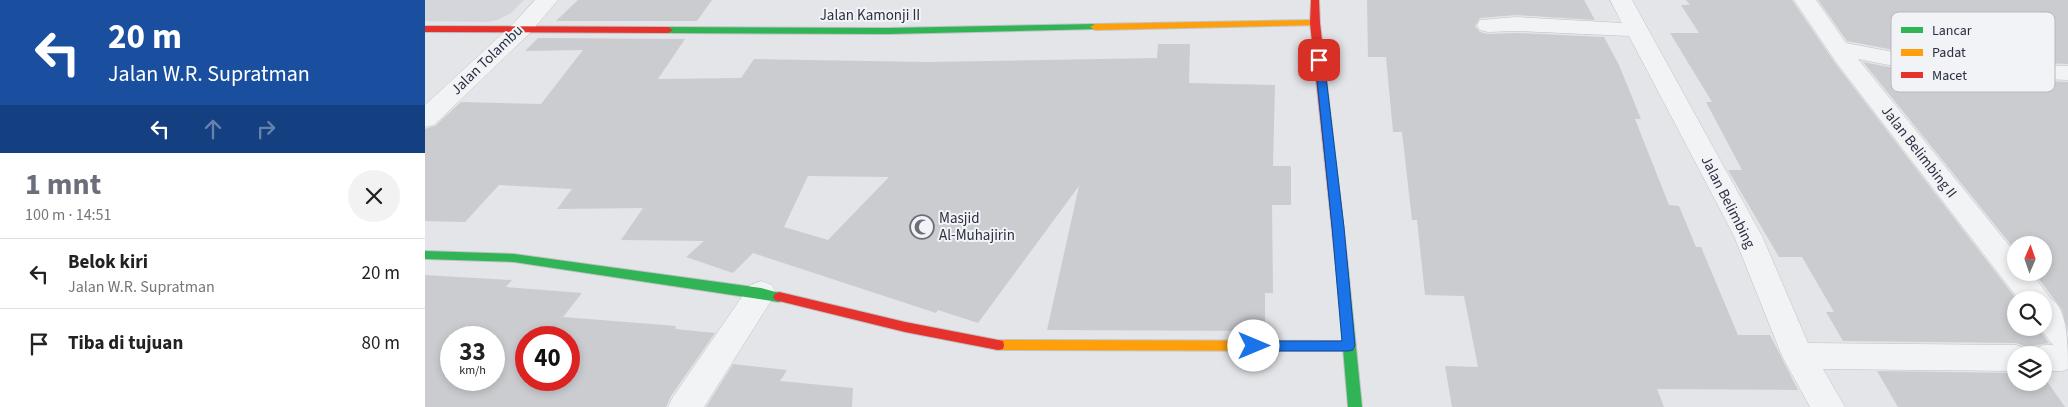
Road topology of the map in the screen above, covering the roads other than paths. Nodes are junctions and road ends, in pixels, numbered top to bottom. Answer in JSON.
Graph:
{"nodes":[{"id":1,"x":547,"y":0,"type":"edge"},
{"id":2,"x":1315,"y":0,"type":"edge"},
{"id":3,"x":1621,"y":0,"type":"edge"},
{"id":4,"x":1805,"y":0,"type":"edge"},
{"id":5,"x":1315,"y":23,"type":"junction"},
{"id":6,"x":1488,"y":25,"type":"dead end"},
{"id":7,"x":425,"y":29,"type":"edge"},
{"id":8,"x":521,"y":29,"type":"junction"},
{"id":9,"x":1636,"y":30,"type":"junction"},
{"id":10,"x":1838,"y":48,"type":"junction"},
{"id":11,"x":1891,"y":58,"type":"edge"},
{"id":12,"x":2055,"y":72,"type":"edge"},
{"id":13,"x":2068,"y":73,"type":"edge"},
{"id":14,"x":425,"y":119,"type":"edge"},
{"id":15,"x":425,"y":255,"type":"edge"},
{"id":16,"x":2029,"y":291,"type":"edge"},
{"id":17,"x":761,"y":293,"type":"junction"},
{"id":18,"x":2052,"y":320,"type":"edge"},
{"id":19,"x":2068,"y":341,"type":"edge"},
{"id":20,"x":1349,"y":346,"type":"junction"},
{"id":21,"x":2068,"y":354,"type":"edge"},
{"id":22,"x":1798,"y":356,"type":"junction"},
{"id":23,"x":2007,"y":358,"type":"edge"},
{"id":24,"x":2052,"y":358,"type":"edge"},
{"id":25,"x":685,"y":407,"type":"edge"},
{"id":26,"x":1355,"y":407,"type":"edge"},
{"id":27,"x":1829,"y":407,"type":"edge"}],
"edges":[{"from":1,"to":8,"type":"street","name":"Jalan Tolambu"},
{"from":2,"to":5,"type":"street"},
{"from":3,"to":9,"type":"street","name":"Jalan Belimbing"},
{"from":4,"to":10,"type":"street","name":"Jalan Belimbing II"},
{"from":5,"to":8,"type":"street","name":"Jalan Kamonji II"},
{"from":5,"to":20,"type":"street"},
{"from":6,"to":9,"type":"street"},
{"from":7,"to":8,"type":"street","name":"Jalan Kamonji II"},
{"from":8,"to":14,"type":"street","name":"Jalan Tolambu"},
{"from":9,"to":22,"type":"street","name":"Jalan Belimbing"},
{"from":10,"to":11,"type":"street"},
{"from":10,"to":16,"type":"street","name":"Jalan Belimbing II"},
{"from":12,"to":13,"type":"street"},
{"from":15,"to":17,"type":"street"},
{"from":17,"to":20,"type":"street"},
{"from":17,"to":25,"type":"street"},
{"from":18,"to":19,"type":"street"},
{"from":20,"to":26,"type":"street"},
{"from":21,"to":24,"type":"street"},
{"from":22,"to":23,"type":"street"},
{"from":22,"to":27,"type":"street","name":"Jalan Belimbing"}]}
